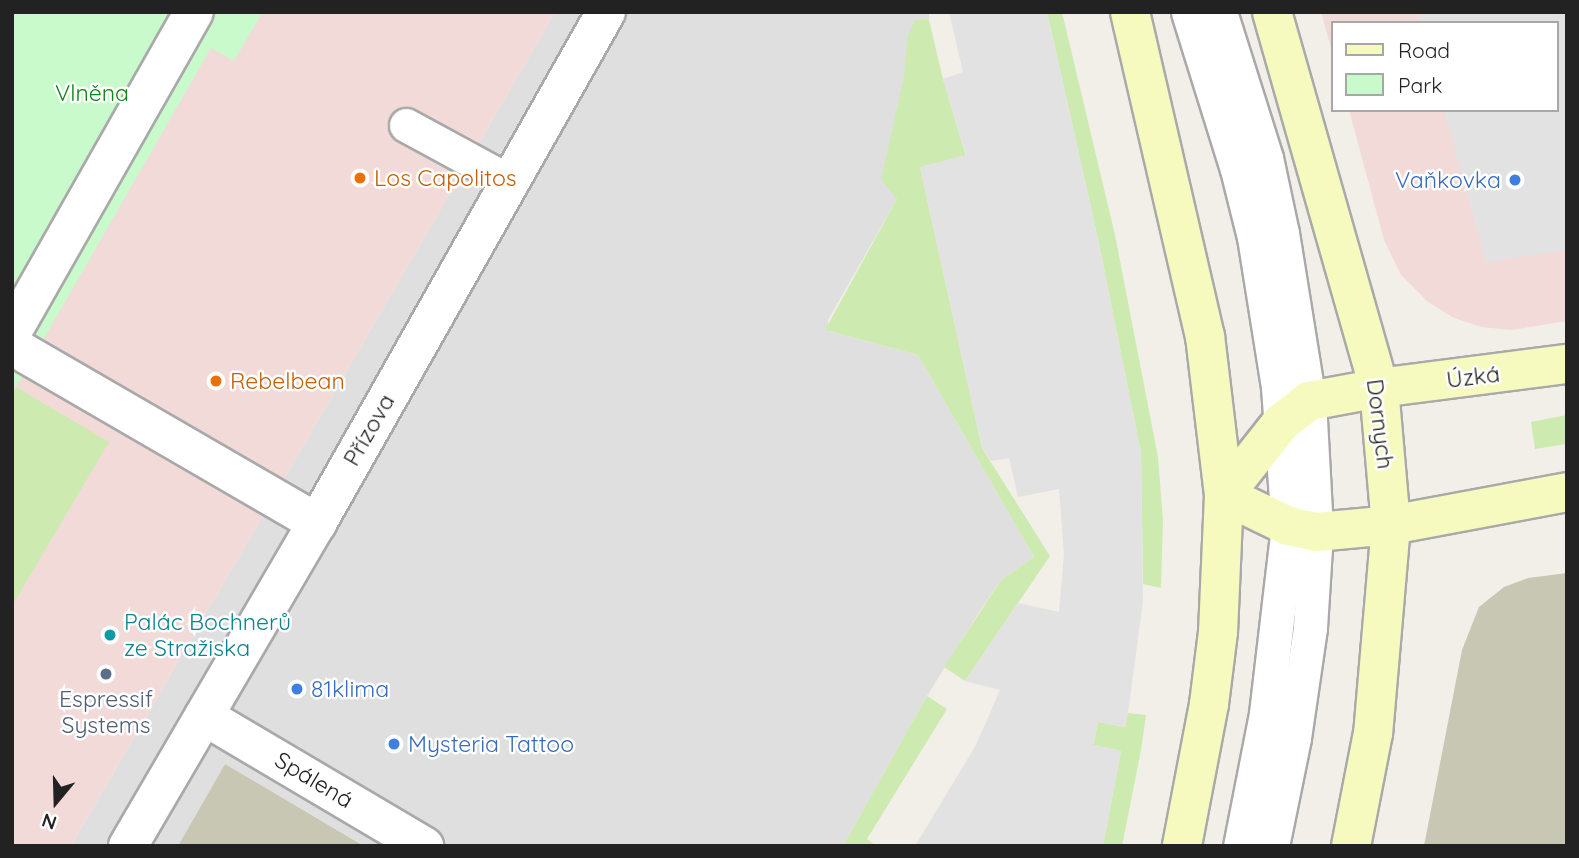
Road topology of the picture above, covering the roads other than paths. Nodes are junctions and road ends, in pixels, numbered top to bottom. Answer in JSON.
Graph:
{"nodes":[{"id":1,"x":194,"y":12,"type":"edge"},
{"id":2,"x":607,"y":12,"type":"edge"},
{"id":3,"x":1130,"y":12,"type":"edge"},
{"id":4,"x":1188,"y":12,"type":"edge"},
{"id":5,"x":1220,"y":12,"type":"edge"},
{"id":6,"x":1272,"y":12,"type":"edge"},
{"id":7,"x":406,"y":125,"type":"dead end"},
{"id":8,"x":511,"y":182,"type":"junction"},
{"id":9,"x":12,"y":332,"type":"edge"},
{"id":10,"x":12,"y":346,"type":"edge"},
{"id":11,"x":1567,"y":364,"type":"edge"},
{"id":12,"x":1379,"y":388,"type":"junction"},
{"id":13,"x":1295,"y":412,"type":"junction"},
{"id":14,"x":1567,"y":492,"type":"edge"},
{"id":15,"x":1224,"y":495,"type":"junction"},
{"id":16,"x":317,"y":523,"type":"junction"},
{"id":17,"x":1391,"y":525,"type":"junction"},
{"id":18,"x":1302,"y":529,"type":"junction"},
{"id":19,"x":204,"y":716,"type":"junction"},
{"id":20,"x":128,"y":846,"type":"edge"},
{"id":21,"x":424,"y":846,"type":"edge"},
{"id":22,"x":1182,"y":846,"type":"edge"},
{"id":23,"x":1240,"y":846,"type":"edge"},
{"id":24,"x":1272,"y":846,"type":"edge"},
{"id":25,"x":1351,"y":846,"type":"edge"}],
"edges":[{"from":1,"to":9,"type":"street"},
{"from":2,"to":8,"type":"street","name":"Přízova"},
{"from":3,"to":15,"type":"main road"},
{"from":4,"to":13,"type":"lane"},
{"from":5,"to":13,"type":"lane"},
{"from":6,"to":12,"type":"main road","name":"Dornych"},
{"from":7,"to":8,"type":"lane"},
{"from":8,"to":16,"type":"street","name":"Přízova"},
{"from":10,"to":16,"type":"street"},
{"from":11,"to":12,"type":"main road","name":"Úzká"},
{"from":12,"to":13,"type":"main road","name":"Úzká"},
{"from":12,"to":17,"type":"main road","name":"Dornych"},
{"from":13,"to":15,"type":"main road"},
{"from":13,"to":18,"type":"lane"},
{"from":14,"to":17,"type":"main road"},
{"from":15,"to":18,"type":"main road"},
{"from":15,"to":22,"type":"main road"},
{"from":16,"to":19,"type":"street","name":"Přízova"},
{"from":17,"to":18,"type":"main road"},
{"from":17,"to":25,"type":"main road","name":"Dornych"},
{"from":18,"to":23,"type":"lane"},
{"from":18,"to":24,"type":"lane"},
{"from":19,"to":20,"type":"street","name":"Přízova"},
{"from":19,"to":21,"type":"street","name":"Spálená"}]}
